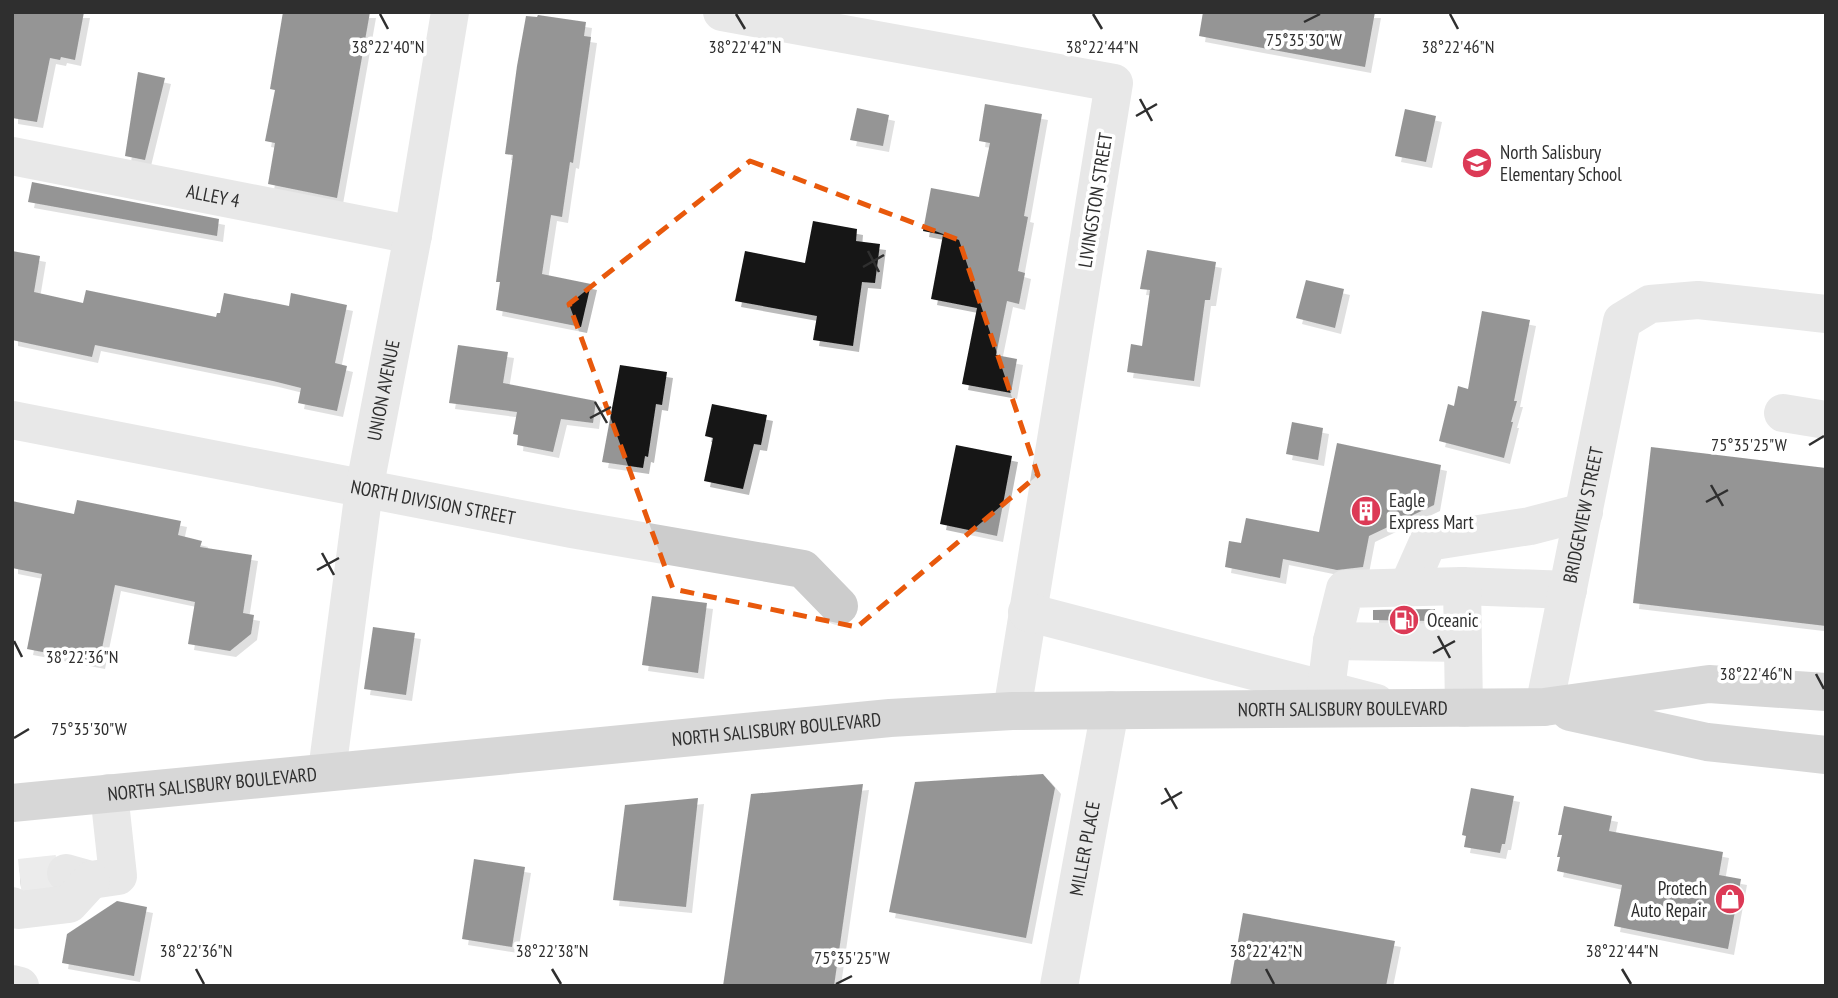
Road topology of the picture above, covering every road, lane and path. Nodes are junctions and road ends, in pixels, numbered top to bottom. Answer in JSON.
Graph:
{"nodes":[{"id":1,"x":450,"y":12,"type":"edge"},
{"id":2,"x":722,"y":12,"type":"edge"},
{"id":3,"x":12,"y":156,"type":"edge"},
{"id":4,"x":413,"y":235,"type":"junction"},
{"id":5,"x":1826,"y":314,"type":"edge"},
{"id":6,"x":1783,"y":413,"type":"dead end"},
{"id":7,"x":12,"y":420,"type":"edge"},
{"id":8,"x":1826,"y":420,"type":"edge"},
{"id":9,"x":364,"y":490,"type":"junction"},
{"id":10,"x":1584,"y":512,"type":"junction"},
{"id":11,"x":1462,"y":586,"type":"junction"},
{"id":12,"x":1409,"y":587,"type":"junction"},
{"id":13,"x":1568,"y":590,"type":"junction"},
{"id":14,"x":839,"y":606,"type":"dead end"},
{"id":15,"x":1027,"y":612,"type":"junction"},
{"id":16,"x":1332,"y":641,"type":"junction"},
{"id":17,"x":1463,"y":643,"type":"junction"},
{"id":18,"x":1326,"y":690,"type":"junction"},
{"id":19,"x":1826,"y":692,"type":"edge"},
{"id":20,"x":1544,"y":707,"type":"junction"},
{"id":21,"x":1464,"y":708,"type":"junction"},
{"id":22,"x":1399,"y":709,"type":"junction"},
{"id":23,"x":1110,"y":710,"type":"junction"},
{"id":24,"x":1012,"y":711,"type":"junction"},
{"id":25,"x":1826,"y":755,"type":"edge"},
{"id":26,"x":327,"y":771,"type":"junction"},
{"id":27,"x":109,"y":793,"type":"junction"},
{"id":28,"x":12,"y":803,"type":"edge"},
{"id":29,"x":15,"y":889,"type":"edge"},
{"id":30,"x":12,"y":984,"type":"edge"},
{"id":31,"x":20,"y":986,"type":"edge"},
{"id":32,"x":1059,"y":986,"type":"edge"}],
"edges":[{"from":1,"to":4,"type":"street","name":"UNION AVENUE"},
{"from":2,"to":15,"type":"street","name":"LIVINGSTON STREET"},
{"from":3,"to":4,"type":"street","name":"ALLEY 4"},
{"from":4,"to":9,"type":"street","name":"UNION AVENUE"},
{"from":5,"to":10,"type":"street","name":"BRIDGEVIEW STREET"},
{"from":6,"to":8,"type":"street"},
{"from":7,"to":9,"type":"street","name":"NORTH DIVISION STREET"},
{"from":9,"to":14,"type":"street","name":"NORTH DIVISION STREET"},
{"from":9,"to":26,"type":"street","name":"UNION AVENUE"},
{"from":10,"to":12,"type":"street"},
{"from":10,"to":13,"type":"street","name":"BRIDGEVIEW STREET"},
{"from":11,"to":12,"type":"street"},
{"from":11,"to":13,"type":"street"},
{"from":11,"to":17,"type":"street"},
{"from":12,"to":16,"type":"street"},
{"from":13,"to":20,"type":"street","name":"BRIDGEVIEW STREET"},
{"from":15,"to":18,"type":"street"},
{"from":15,"to":24,"type":"street","name":"LIVINGSTON STREET"},
{"from":16,"to":17,"type":"street"},
{"from":16,"to":18,"type":"street"},
{"from":17,"to":21,"type":"street"},
{"from":18,"to":22,"type":"street"},
{"from":19,"to":20,"type":"main road","name":"NORTH SALISBURY BOULEVARD"},
{"from":20,"to":21,"type":"main road","name":"NORTH SALISBURY BOULEVARD"},
{"from":20,"to":25,"type":"main road","name":"NORTH SALISBURY BOULEVARD"},
{"from":21,"to":22,"type":"main road","name":"NORTH SALISBURY BOULEVARD"},
{"from":22,"to":23,"type":"main road","name":"NORTH SALISBURY BOULEVARD"},
{"from":23,"to":24,"type":"main road","name":"NORTH SALISBURY BOULEVARD"},
{"from":23,"to":32,"type":"street","name":"MILLER PLACE"},
{"from":24,"to":26,"type":"main road","name":"NORTH SALISBURY BOULEVARD"},
{"from":26,"to":27,"type":"main road","name":"NORTH SALISBURY BOULEVARD"},
{"from":27,"to":28,"type":"main road","name":"NORTH SALISBURY BOULEVARD"},
{"from":27,"to":29,"type":"street"},
{"from":30,"to":31,"type":"street"}]}
